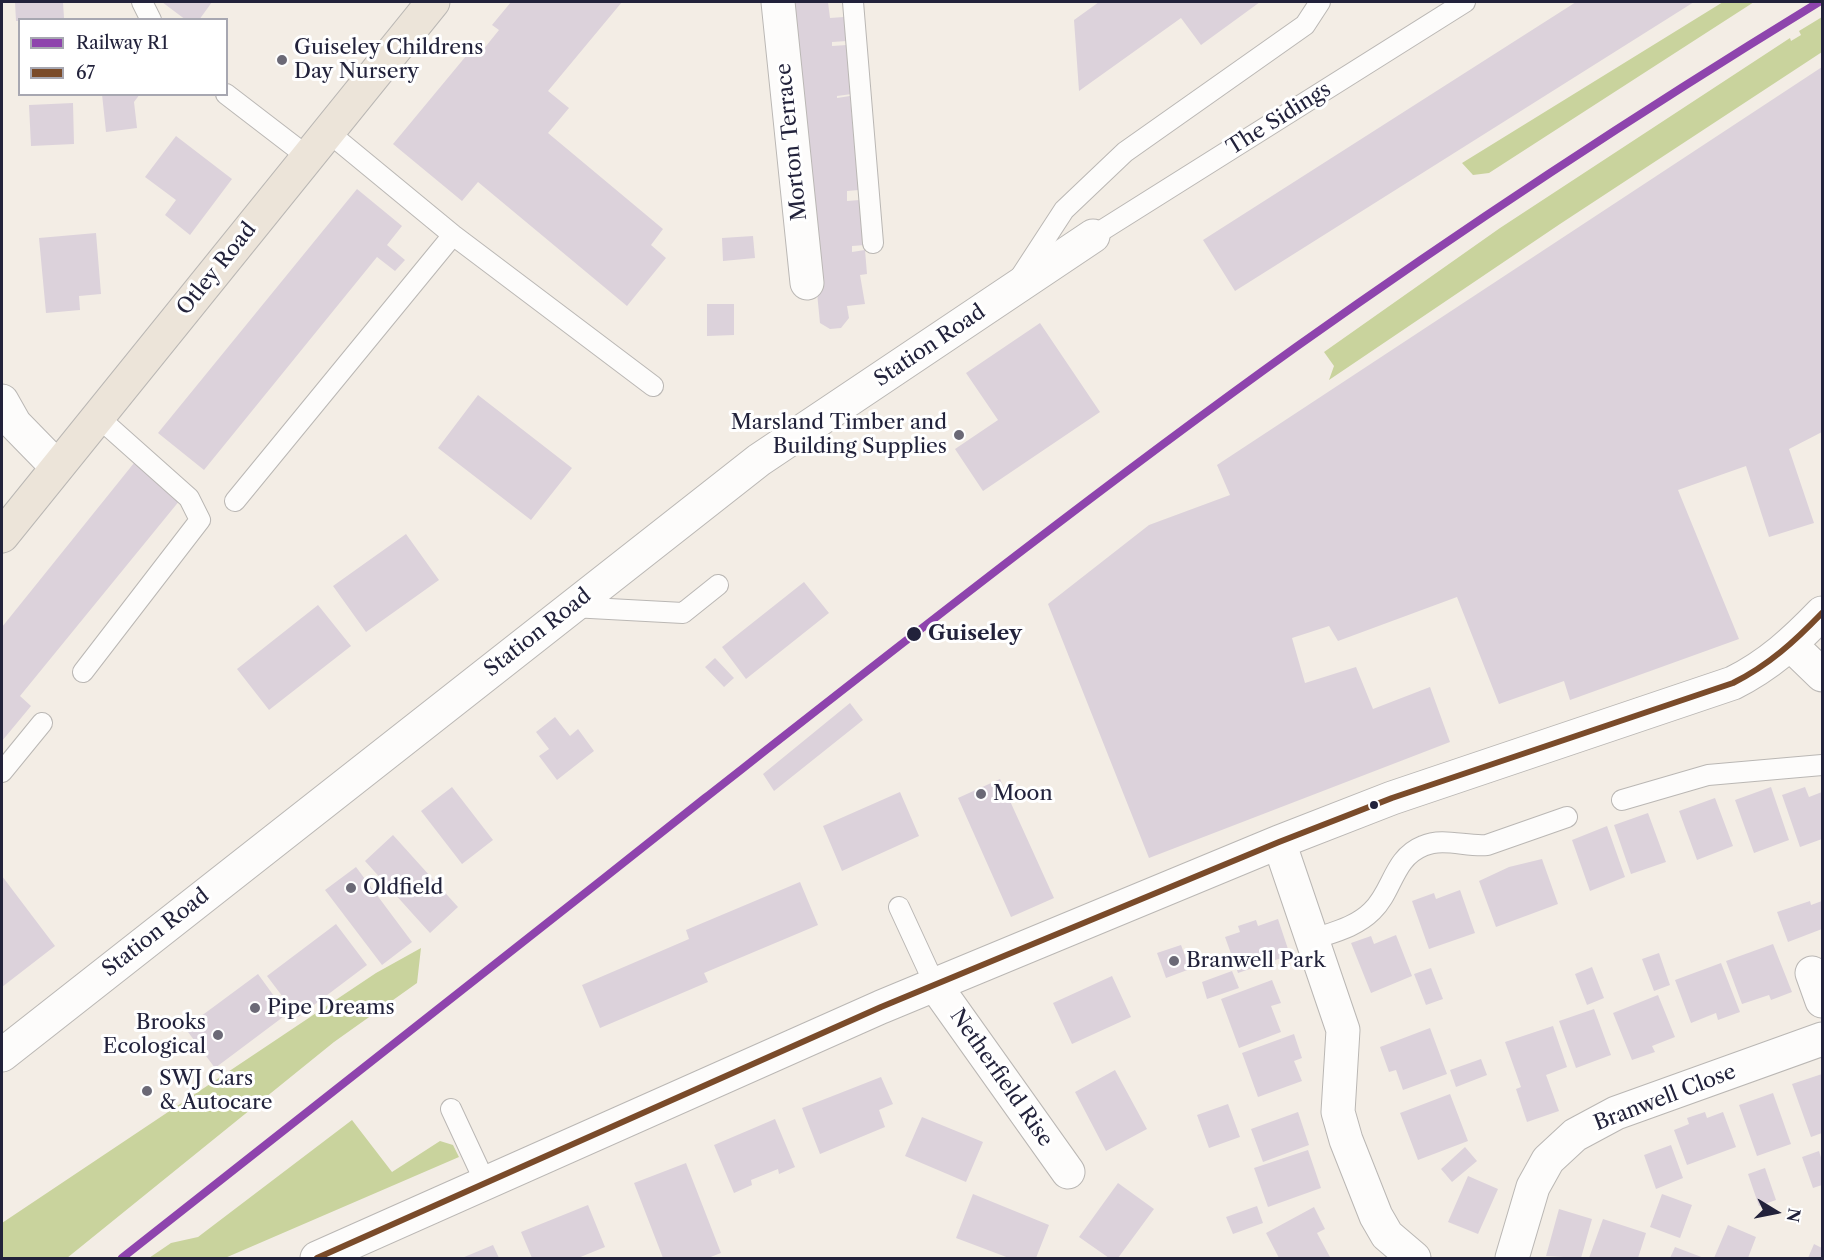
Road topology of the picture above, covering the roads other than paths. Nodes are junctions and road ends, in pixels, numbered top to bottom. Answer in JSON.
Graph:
{"nodes":[{"id":1,"x":142,"y":2,"type":"edge"},
{"id":2,"x":433,"y":2,"type":"edge"},
{"id":3,"x":778,"y":2,"type":"edge"},
{"id":4,"x":853,"y":2,"type":"edge"},
{"id":5,"x":1320,"y":2,"type":"edge"},
{"id":6,"x":1465,"y":2,"type":"edge"},
{"id":7,"x":150,"y":18,"type":"edge"},
{"id":8,"x":228,"y":95,"type":"edge"},
{"id":9,"x":318,"y":144,"type":"junction"},
{"id":10,"x":453,"y":235,"type":"junction"},
{"id":11,"x":1092,"y":236,"type":"joint"},
{"id":12,"x":873,"y":243,"type":"dead end"},
{"id":13,"x":807,"y":283,"type":"dead end"},
{"id":14,"x":1011,"y":292,"type":"junction"},
{"id":15,"x":652,"y":386,"type":"dead end"},
{"id":16,"x":2,"y":401,"type":"edge"},
{"id":17,"x":98,"y":417,"type":"junction"},
{"id":18,"x":57,"y":467,"type":"junction"},
{"id":19,"x":235,"y":501,"type":"dead end"},
{"id":20,"x":2,"y":536,"type":"edge"},
{"id":21,"x":718,"y":585,"type":"dead end"},
{"id":22,"x":571,"y":607,"type":"junction"},
{"id":23,"x":1822,"y":613,"type":"edge"},
{"id":24,"x":1791,"y":645,"type":"junction"},
{"id":25,"x":83,"y":672,"type":"dead end"},
{"id":26,"x":1822,"y":675,"type":"edge"},
{"id":27,"x":42,"y":723,"type":"dead end"},
{"id":28,"x":1822,"y":765,"type":"edge"},
{"id":29,"x":2,"y":772,"type":"edge"},
{"id":30,"x":1622,"y":800,"type":"dead end"},
{"id":31,"x":1568,"y":817,"type":"dead end"},
{"id":32,"x":1279,"y":842,"type":"junction"},
{"id":33,"x":899,"y":907,"type":"dead end"},
{"id":34,"x":1314,"y":939,"type":"junction"},
{"id":35,"x":935,"y":985,"type":"junction"},
{"id":36,"x":1822,"y":1039,"type":"edge"},
{"id":37,"x":2,"y":1055,"type":"edge"},
{"id":38,"x":451,"y":1109,"type":"dead end"},
{"id":39,"x":1068,"y":1172,"type":"dead end"},
{"id":40,"x":485,"y":1182,"type":"junction"},
{"id":41,"x":317,"y":1258,"type":"edge"},
{"id":42,"x":1414,"y":1258,"type":"edge"},
{"id":43,"x":1512,"y":1258,"type":"edge"}],
"edges":[{"from":1,"to":7,"type":"lane"},
{"from":2,"to":9,"type":"main road","name":"Otley Road"},
{"from":3,"to":13,"type":"street","name":"Morton Terrace"},
{"from":4,"to":12,"type":"lane"},
{"from":5,"to":14,"type":"lane"},
{"from":6,"to":11,"type":"lane","name":"The Sidings"},
{"from":8,"to":9,"type":"lane"},
{"from":9,"to":10,"type":"lane"},
{"from":9,"to":17,"type":"main road","name":"Otley Road"},
{"from":10,"to":15,"type":"lane"},
{"from":10,"to":19,"type":"lane"},
{"from":11,"to":14,"type":"street","name":"Station Road"},
{"from":14,"to":22,"type":"street","name":"Station Road"},
{"from":16,"to":18,"type":"street"},
{"from":17,"to":18,"type":"main road","name":"Otley Road"},
{"from":17,"to":25,"type":"lane"},
{"from":18,"to":20,"type":"main road","name":"Otley Road"},
{"from":21,"to":22,"type":"lane"},
{"from":22,"to":37,"type":"street","name":"Station Road"},
{"from":23,"to":24,"type":"street"},
{"from":24,"to":26,"type":"street"},
{"from":24,"to":32,"type":"street"},
{"from":27,"to":29,"type":"lane"},
{"from":28,"to":30,"type":"lane"},
{"from":31,"to":34,"type":"lane"},
{"from":32,"to":34,"type":"street"},
{"from":32,"to":35,"type":"street"},
{"from":33,"to":35,"type":"lane"},
{"from":34,"to":42,"type":"street"},
{"from":35,"to":39,"type":"street","name":"Netherfield Rise"},
{"from":35,"to":40,"type":"street"},
{"from":36,"to":43,"type":"street","name":"Branwell Close"},
{"from":38,"to":40,"type":"lane"},
{"from":40,"to":41,"type":"street"}]}
